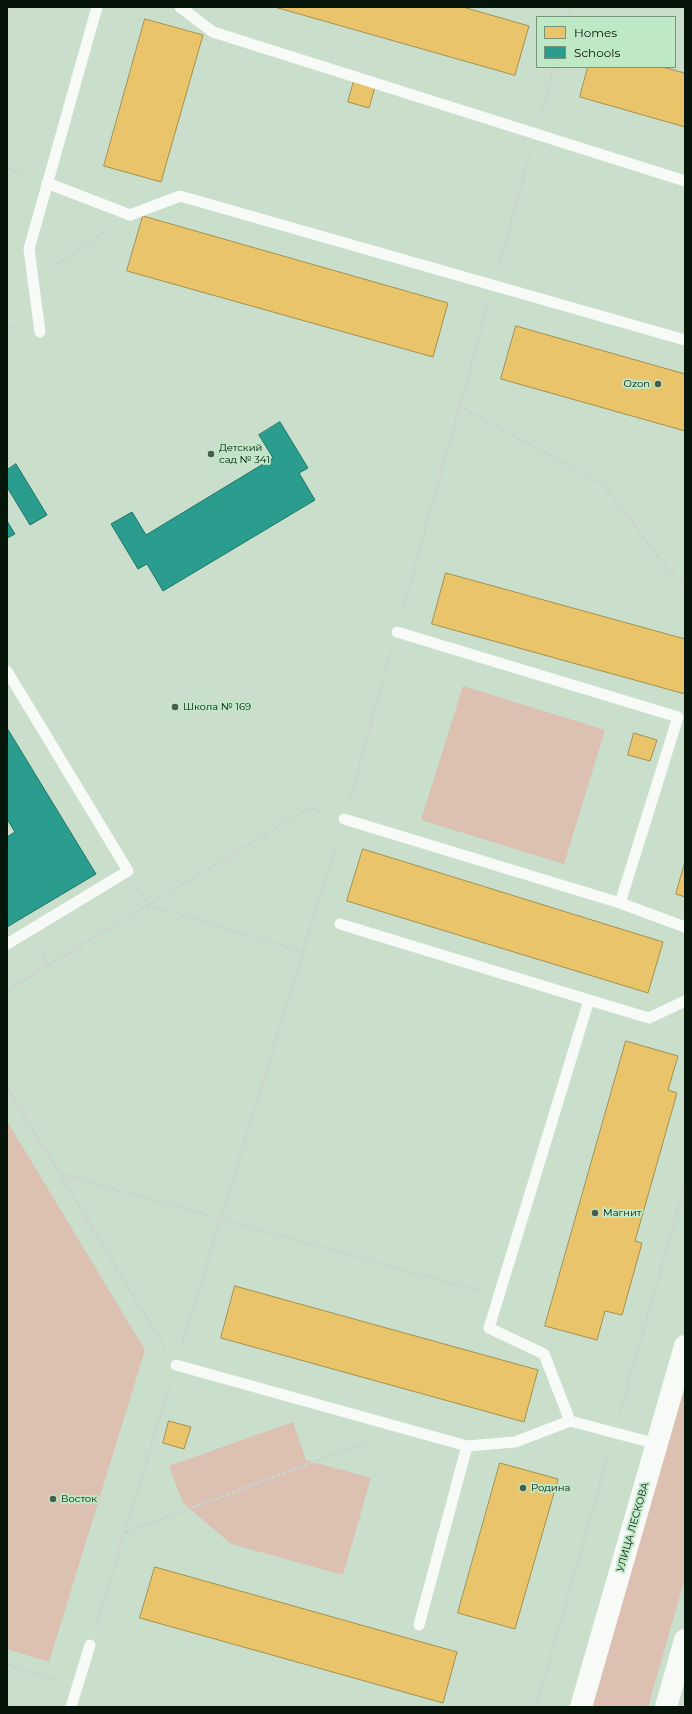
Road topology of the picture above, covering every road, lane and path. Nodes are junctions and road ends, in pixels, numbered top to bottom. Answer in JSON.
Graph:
{"nodes":[{"id":1,"x":9,"y":7,"type":"edge"},
{"id":2,"x":97,"y":7,"type":"edge"},
{"id":3,"x":180,"y":7,"type":"edge"},
{"id":4,"x":7,"y":14,"type":"edge"},
{"id":5,"x":554,"y":68,"type":"edge"},
{"id":6,"x":535,"y":133,"type":"junction"},
{"id":7,"x":685,"y":181,"type":"edge"},
{"id":8,"x":47,"y":183,"type":"junction"},
{"id":9,"x":130,"y":215,"type":"junction"},
{"id":10,"x":33,"y":281,"type":"junction"},
{"id":11,"x":494,"y":285,"type":"junction"},
{"id":12,"x":40,"y":332,"type":"dead end"},
{"id":13,"x":685,"y":340,"type":"edge"},
{"id":14,"x":459,"y":406,"type":"junction"},
{"id":15,"x":685,"y":585,"type":"edge"},
{"id":16,"x":397,"y":632,"type":"junction"},
{"id":17,"x":7,"y":672,"type":"edge"},
{"id":18,"x":344,"y":819,"type":"junction"},
{"id":19,"x":139,"y":890,"type":"dead end"},
{"id":20,"x":620,"y":903,"type":"junction"},
{"id":21,"x":148,"y":905,"type":"junction"},
{"id":22,"x":340,"y":924,"type":"dead end"},
{"id":23,"x":685,"y":927,"type":"edge"},
{"id":24,"x":7,"y":944,"type":"edge"},
{"id":25,"x":39,"y":950,"type":"dead end"},
{"id":26,"x":303,"y":952,"type":"junction"},
{"id":27,"x":49,"y":965,"type":"junction"},
{"id":28,"x":7,"y":990,"type":"edge"},
{"id":29,"x":589,"y":1000,"type":"junction"},
{"id":30,"x":685,"y":1001,"type":"edge"},
{"id":31,"x":7,"y":1087,"type":"edge"},
{"id":32,"x":60,"y":1174,"type":"junction"},
{"id":33,"x":221,"y":1219,"type":"junction"},
{"id":34,"x":498,"y":1296,"type":"junction"},
{"id":35,"x":685,"y":1346,"type":"edge"},
{"id":36,"x":176,"y":1365,"type":"junction"},
{"id":37,"x":570,"y":1421,"type":"junction"},
{"id":38,"x":402,"y":1428,"type":"junction"},
{"id":39,"x":657,"y":1444,"type":"junction"},
{"id":40,"x":467,"y":1446,"type":"junction"},
{"id":41,"x":124,"y":1533,"type":"junction"},
{"id":42,"x":419,"y":1625,"type":"dead end"},
{"id":43,"x":685,"y":1640,"type":"edge"},
{"id":44,"x":90,"y":1645,"type":"joint"},
{"id":45,"x":7,"y":1665,"type":"edge"},
{"id":46,"x":77,"y":1687,"type":"junction"},
{"id":47,"x":71,"y":1707,"type":"edge"},
{"id":48,"x":581,"y":1707,"type":"edge"},
{"id":49,"x":666,"y":1707,"type":"edge"}],
"edges":[{"from":1,"to":4,"type":"path"},
{"from":2,"to":8,"type":"lane"},
{"from":3,"to":6,"type":"lane"},
{"from":5,"to":6,"type":"path"},
{"from":6,"to":7,"type":"lane"},
{"from":6,"to":11,"type":"path"},
{"from":8,"to":9,"type":"lane"},
{"from":8,"to":10,"type":"lane"},
{"from":9,"to":10,"type":"path"},
{"from":9,"to":11,"type":"lane"},
{"from":10,"to":12,"type":"lane"},
{"from":11,"to":13,"type":"lane"},
{"from":11,"to":14,"type":"path"},
{"from":14,"to":15,"type":"path"},
{"from":14,"to":16,"type":"path"},
{"from":16,"to":18,"type":"path"},
{"from":16,"to":20,"type":"lane"},
{"from":17,"to":24,"type":"lane"},
{"from":18,"to":20,"type":"lane"},
{"from":18,"to":21,"type":"path"},
{"from":18,"to":26,"type":"path"},
{"from":19,"to":21,"type":"path"},
{"from":20,"to":23,"type":"lane"},
{"from":21,"to":26,"type":"path"},
{"from":21,"to":27,"type":"path"},
{"from":22,"to":29,"type":"lane"},
{"from":25,"to":27,"type":"path"},
{"from":26,"to":33,"type":"path"},
{"from":27,"to":28,"type":"path"},
{"from":29,"to":30,"type":"lane"},
{"from":29,"to":34,"type":"lane"},
{"from":31,"to":32,"type":"path"},
{"from":32,"to":33,"type":"path"},
{"from":32,"to":36,"type":"path"},
{"from":33,"to":34,"type":"path"},
{"from":33,"to":36,"type":"path"},
{"from":34,"to":37,"type":"lane"},
{"from":35,"to":39,"type":"main road","name":"УЛИЦА ЛЕСКОВА"},
{"from":36,"to":38,"type":"lane"},
{"from":36,"to":41,"type":"path"},
{"from":37,"to":39,"type":"lane"},
{"from":37,"to":40,"type":"lane"},
{"from":38,"to":40,"type":"lane"},
{"from":38,"to":41,"type":"path"},
{"from":39,"to":48,"type":"main road","name":"УЛИЦА ЛЕСКОВА"},
{"from":40,"to":42,"type":"lane"},
{"from":41,"to":44,"type":"path"},
{"from":43,"to":49,"type":"main road"},
{"from":44,"to":46,"type":"lane"},
{"from":45,"to":46,"type":"path"},
{"from":46,"to":47,"type":"lane"}]}
